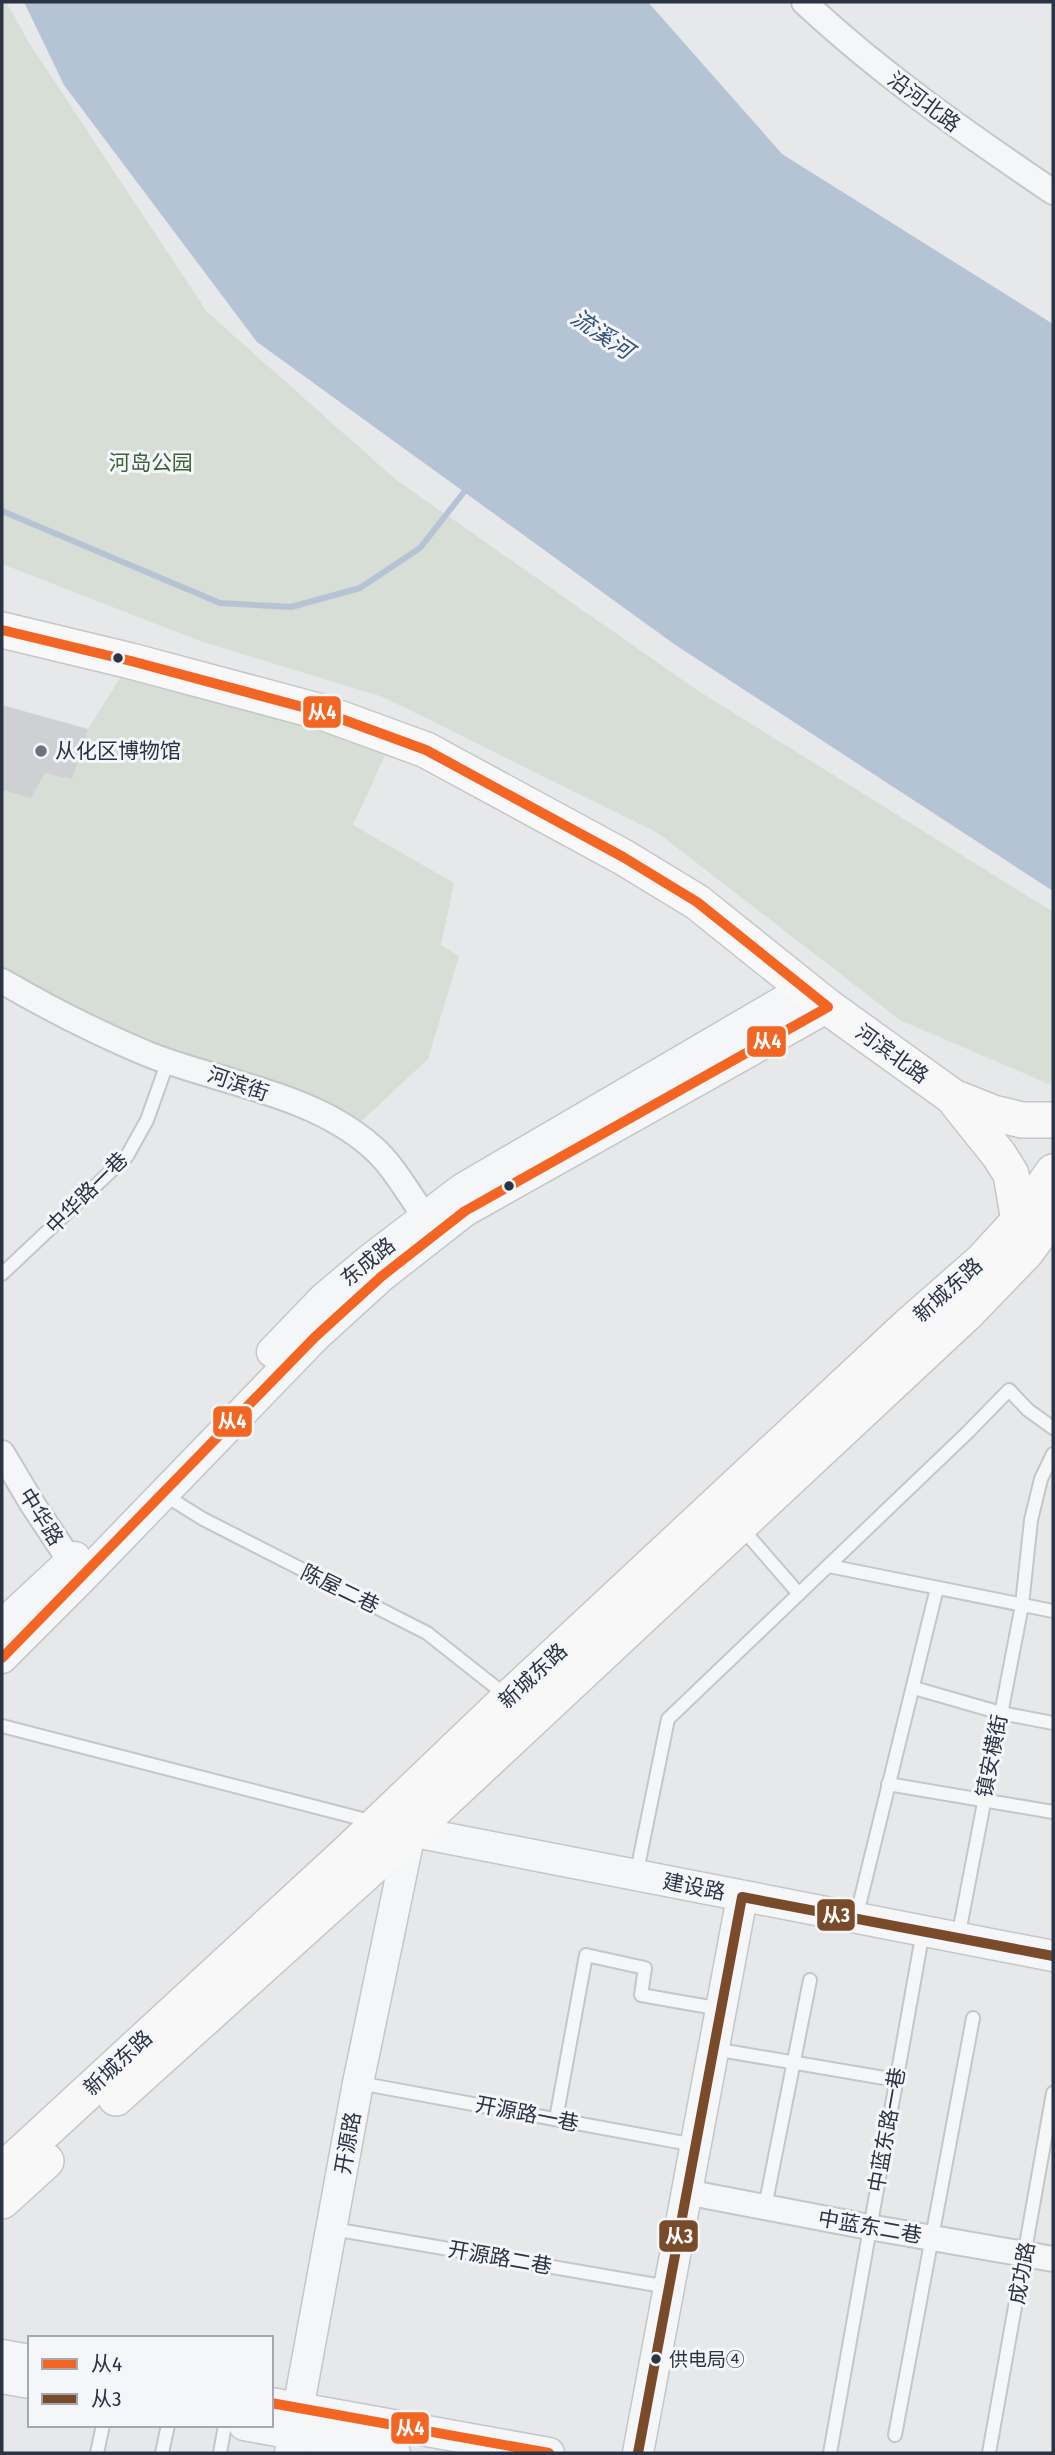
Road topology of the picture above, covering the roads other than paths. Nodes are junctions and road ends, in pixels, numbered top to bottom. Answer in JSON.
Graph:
{"nodes":[{"id":1,"x":804,"y":2,"type":"edge"},
{"id":2,"x":1053,"y":192,"type":"edge"},
{"id":3,"x":2,"y":630,"type":"edge"},
{"id":4,"x":2,"y":981,"type":"edge"},
{"id":5,"x":816,"y":998,"type":"junction"},
{"id":6,"x":168,"y":1061,"type":"junction"},
{"id":7,"x":953,"y":1097,"type":"junction"},
{"id":8,"x":1053,"y":1120,"type":"edge"},
{"id":9,"x":1053,"y":1172,"type":"edge"},
{"id":10,"x":1053,"y":1215,"type":"edge"},
{"id":11,"x":431,"y":1225,"type":"junction"},
{"id":12,"x":1033,"y":1239,"type":"edge"},
{"id":13,"x":2,"y":1273,"type":"edge"},
{"id":14,"x":1053,"y":1428,"type":"edge"},
{"id":15,"x":2,"y":1453,"type":"edge"},
{"id":16,"x":1053,"y":1454,"type":"edge"},
{"id":17,"x":163,"y":1494,"type":"junction"},
{"id":18,"x":740,"y":1525,"type":"junction"},
{"id":19,"x":829,"y":1566,"type":"junction"},
{"id":20,"x":76,"y":1570,"type":"junction"},
{"id":21,"x":937,"y":1588,"type":"junction"},
{"id":22,"x":799,"y":1594,"type":"junction"},
{"id":23,"x":1021,"y":1605,"type":"junction"},
{"id":24,"x":1053,"y":1611,"type":"edge"},
{"id":25,"x":2,"y":1625,"type":"edge"},
{"id":26,"x":2,"y":1658,"type":"edge"},
{"id":27,"x":914,"y":1688,"type":"junction"},
{"id":28,"x":509,"y":1698,"type":"junction"},
{"id":29,"x":1000,"y":1713,"type":"junction"},
{"id":30,"x":1053,"y":1723,"type":"edge"},
{"id":31,"x":2,"y":1726,"type":"edge"},
{"id":32,"x":888,"y":1784,"type":"junction"},
{"id":33,"x":984,"y":1800,"type":"junction"},
{"id":34,"x":1053,"y":1812,"type":"edge"},
{"id":35,"x":394,"y":1828,"type":"junction"},
{"id":36,"x":636,"y":1876,"type":"junction"},
{"id":37,"x":742,"y":1897,"type":"junction"},
{"id":38,"x":856,"y":1919,"type":"junction"},
{"id":39,"x":923,"y":1931,"type":"junction"},
{"id":40,"x":958,"y":1938,"type":"junction"},
{"id":41,"x":1053,"y":1956,"type":"edge"},
{"id":42,"x":810,"y":1980,"type":"dead end"},
{"id":43,"x":721,"y":2009,"type":"junction"},
{"id":44,"x":973,"y":2018,"type":"dead end"},
{"id":45,"x":713,"y":2049,"type":"junction"},
{"id":46,"x":793,"y":2063,"type":"junction"},
{"id":47,"x":896,"y":2080,"type":"junction"},
{"id":48,"x":358,"y":2083,"type":"junction"},
{"id":49,"x":1053,"y":2093,"type":"edge"},
{"id":50,"x":556,"y":2119,"type":"junction"},
{"id":51,"x":695,"y":2145,"type":"junction"},
{"id":52,"x":2,"y":2171,"type":"edge"},
{"id":53,"x":686,"y":2192,"type":"junction"},
{"id":54,"x":2,"y":2201,"type":"edge"},
{"id":55,"x":765,"y":2207,"type":"junction"},
{"id":56,"x":869,"y":2227,"type":"junction"},
{"id":57,"x":333,"y":2229,"type":"junction"},
{"id":58,"x":930,"y":2238,"type":"junction"},
{"id":59,"x":1025,"y":2254,"type":"junction"},
{"id":60,"x":1053,"y":2259,"type":"edge"},
{"id":61,"x":668,"y":2287,"type":"junction"},
{"id":62,"x":2,"y":2355,"type":"edge"},
{"id":63,"x":28,"y":2360,"type":"edge"},
{"id":64,"x":2,"y":2378,"type":"edge"},
{"id":65,"x":28,"y":2383,"type":"edge"},
{"id":66,"x":288,"y":2425,"type":"edge"},
{"id":67,"x":103,"y":2427,"type":"edge"},
{"id":68,"x":168,"y":2427,"type":"edge"},
{"id":69,"x":225,"y":2427,"type":"edge"},
{"id":70,"x":895,"y":2435,"type":"dead end"},
{"id":71,"x":97,"y":2453,"type":"edge"},
{"id":72,"x":162,"y":2453,"type":"edge"},
{"id":73,"x":220,"y":2453,"type":"edge"},
{"id":74,"x":395,"y":2453,"type":"edge"},
{"id":75,"x":549,"y":2453,"type":"edge"},
{"id":76,"x":638,"y":2453,"type":"edge"},
{"id":77,"x":830,"y":2453,"type":"edge"},
{"id":78,"x":989,"y":2453,"type":"edge"}],
"edges":[{"from":1,"to":2,"type":"street","name":"沿河北路"},
{"from":3,"to":5,"type":"main road","name":"河滨北路"},
{"from":4,"to":6,"type":"street","name":"河滨街"},
{"from":5,"to":7,"type":"main road","name":"河滨北路"},
{"from":5,"to":11,"type":"street","name":"东成路"},
{"from":6,"to":11,"type":"street","name":"河滨街"},
{"from":6,"to":13,"type":"lane","name":"中华路一巷"},
{"from":7,"to":8,"type":"main road","name":"河滨北路"},
{"from":7,"to":12,"type":"main road","name":"河滨北路"},
{"from":9,"to":12,"type":"main road","name":"新城东路"},
{"from":10,"to":12,"type":"main road","name":"新城东路"},
{"from":11,"to":17,"type":"street","name":"东成路"},
{"from":11,"to":20,"type":"street","name":"东成路"},
{"from":12,"to":18,"type":"main road","name":"新城东路"},
{"from":12,"to":28,"type":"main road","name":"新城东路"},
{"from":14,"to":19,"type":"lane"},
{"from":15,"to":20,"type":"street","name":"中华路"},
{"from":16,"to":23,"type":"lane","name":"镇安横街"},
{"from":17,"to":20,"type":"street","name":"东成路"},
{"from":17,"to":28,"type":"lane","name":"陈屋二巷"},
{"from":18,"to":22,"type":"lane"},
{"from":18,"to":35,"type":"main road","name":"新城东路"},
{"from":19,"to":21,"type":"lane"},
{"from":19,"to":22,"type":"lane"},
{"from":20,"to":25,"type":"street","name":"东成路"},
{"from":20,"to":26,"type":"street","name":"东成路"},
{"from":21,"to":23,"type":"lane"},
{"from":21,"to":27,"type":"lane"},
{"from":22,"to":36,"type":"lane"},
{"from":23,"to":24,"type":"lane"},
{"from":23,"to":29,"type":"lane","name":"镇安横街"},
{"from":27,"to":29,"type":"lane"},
{"from":27,"to":32,"type":"lane"},
{"from":28,"to":35,"type":"main road","name":"新城东路"},
{"from":29,"to":30,"type":"lane"},
{"from":29,"to":33,"type":"lane","name":"镇安横街"},
{"from":31,"to":35,"type":"lane"},
{"from":32,"to":33,"type":"lane"},
{"from":32,"to":38,"type":"lane"},
{"from":33,"to":34,"type":"lane"},
{"from":33,"to":40,"type":"lane","name":"镇安横街"},
{"from":35,"to":36,"type":"street","name":"建设路"},
{"from":35,"to":48,"type":"street","name":"开源路"},
{"from":35,"to":52,"type":"main road","name":"新城东路"},
{"from":35,"to":54,"type":"main road","name":"新城东路"},
{"from":36,"to":37,"type":"street","name":"建设路"},
{"from":37,"to":38,"type":"street","name":"建设路"},
{"from":37,"to":43,"type":"street"},
{"from":38,"to":39,"type":"street","name":"建设路"},
{"from":39,"to":40,"type":"street","name":"建设路"},
{"from":39,"to":47,"type":"lane","name":"中蓝东路一巷"},
{"from":40,"to":41,"type":"street","name":"建设路"},
{"from":42,"to":46,"type":"lane"},
{"from":43,"to":45,"type":"street"},
{"from":43,"to":50,"type":"lane"},
{"from":44,"to":58,"type":"lane"},
{"from":45,"to":46,"type":"lane"},
{"from":45,"to":51,"type":"street"},
{"from":46,"to":47,"type":"lane"},
{"from":46,"to":55,"type":"lane"},
{"from":47,"to":56,"type":"lane","name":"中蓝东路一巷"},
{"from":48,"to":50,"type":"lane","name":"开源路一巷"},
{"from":48,"to":57,"type":"street","name":"开源路"},
{"from":49,"to":59,"type":"lane","name":"成功路"},
{"from":50,"to":51,"type":"lane","name":"开源路一巷"},
{"from":51,"to":53,"type":"street"},
{"from":53,"to":55,"type":"street","name":"中蓝东二巷"},
{"from":53,"to":61,"type":"street"},
{"from":55,"to":56,"type":"street","name":"中蓝东二巷"},
{"from":56,"to":58,"type":"street","name":"中蓝东二巷"},
{"from":56,"to":77,"type":"lane","name":"中蓝东路一巷"},
{"from":57,"to":61,"type":"lane","name":"开源路二巷"},
{"from":57,"to":66,"type":"street","name":"开源路"},
{"from":58,"to":59,"type":"street","name":"中蓝东二巷"},
{"from":58,"to":70,"type":"lane"},
{"from":59,"to":60,"type":"street","name":"中蓝东二巷"},
{"from":59,"to":78,"type":"lane","name":"成功路"},
{"from":61,"to":76,"type":"street"},
{"from":62,"to":63,"type":"street"},
{"from":64,"to":65,"type":"street"},
{"from":66,"to":74,"type":"street"},
{"from":66,"to":75,"type":"street"},
{"from":67,"to":71,"type":"lane"},
{"from":68,"to":72,"type":"lane"},
{"from":69,"to":73,"type":"lane"}]}
